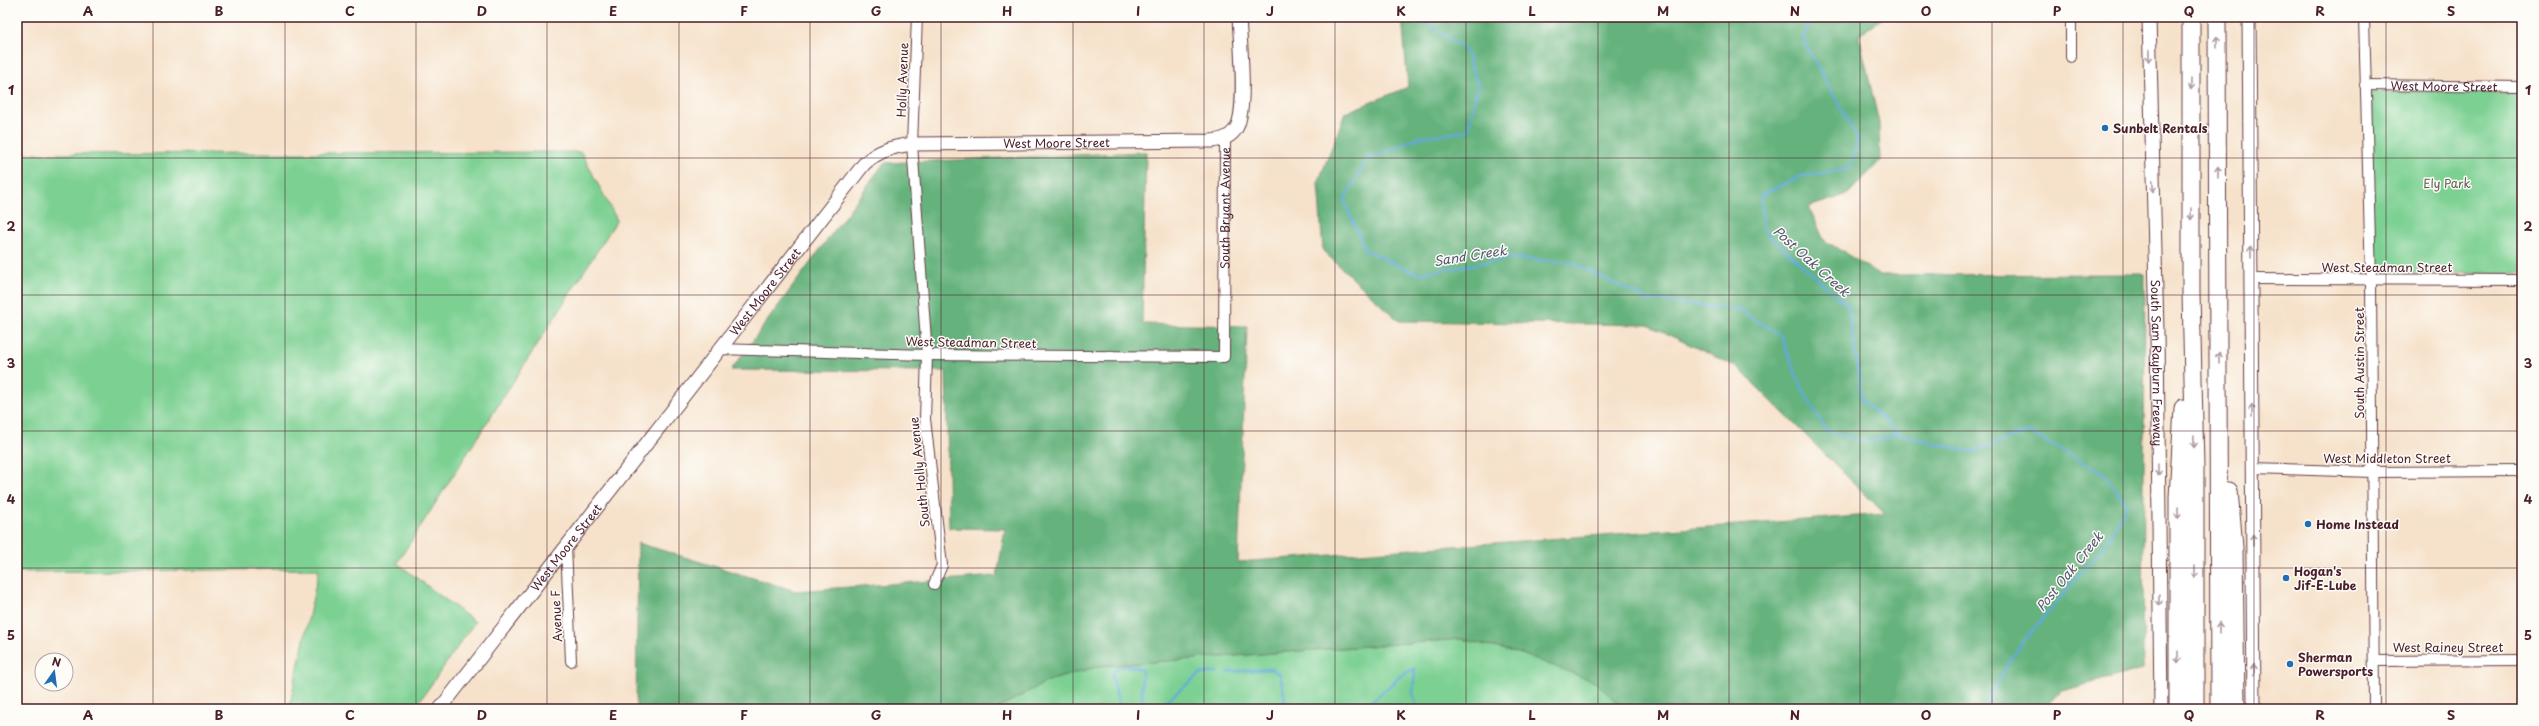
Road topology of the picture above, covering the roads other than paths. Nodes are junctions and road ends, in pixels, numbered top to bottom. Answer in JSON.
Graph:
{"nodes":[{"id":1,"x":918,"y":17,"type":"edge"},
{"id":2,"x":1239,"y":17,"type":"edge"},
{"id":3,"x":2071,"y":17,"type":"edge"},
{"id":4,"x":2149,"y":17,"type":"edge"},
{"id":5,"x":2191,"y":17,"type":"edge"},
{"id":6,"x":2217,"y":17,"type":"edge"},
{"id":7,"x":2249,"y":17,"type":"edge"},
{"id":8,"x":2364,"y":17,"type":"edge"},
{"id":9,"x":2071,"y":57,"type":"dead end"},
{"id":10,"x":2365,"y":85,"type":"junction"},
{"id":11,"x":2522,"y":88,"type":"edge"},
{"id":12,"x":1225,"y":139,"type":"junction"},
{"id":13,"x":912,"y":144,"type":"junction"},
{"id":14,"x":2251,"y":279,"type":"junction"},
{"id":15,"x":2371,"y":280,"type":"junction"},
{"id":16,"x":2522,"y":280,"type":"edge"},
{"id":17,"x":2190,"y":292,"type":"junction"},
{"id":18,"x":718,"y":349,"type":"junction"},
{"id":19,"x":927,"y":355,"type":"junction"},
{"id":20,"x":1224,"y":357,"type":"joint"},
{"id":21,"x":2219,"y":382,"type":"junction"},
{"id":22,"x":2253,"y":468,"type":"junction"},
{"id":23,"x":2522,"y":471,"type":"edge"},
{"id":24,"x":2373,"y":472,"type":"junction"},
{"id":25,"x":566,"y":546,"type":"junction"},
{"id":26,"x":934,"y":584,"type":"dead end"},
{"id":27,"x":2522,"y":660,"type":"edge"},
{"id":28,"x":571,"y":661,"type":"dead end"},
{"id":29,"x":2374,"y":661,"type":"junction"},
{"id":30,"x":440,"y":709,"type":"edge"},
{"id":31,"x":2160,"y":709,"type":"edge"},
{"id":32,"x":2178,"y":709,"type":"edge"},
{"id":33,"x":2195,"y":709,"type":"edge"},
{"id":34,"x":2219,"y":709,"type":"edge"},
{"id":35,"x":2236,"y":709,"type":"edge"},
{"id":36,"x":2254,"y":709,"type":"edge"},
{"id":37,"x":2374,"y":709,"type":"edge"}],
"edges":[{"from":1,"to":13,"type":"street","name":"Holly Avenue"},
{"from":2,"to":12,"type":"main road","name":"South Bryant Avenue"},
{"from":3,"to":9,"type":"street"},
{"from":4,"to":31,"type":"main road","name":"South Sam Rayburn Freeway","one_way":true},
{"from":5,"to":17,"type":"highway","one_way":true},
{"from":21,"to":6,"type":"highway","one_way":true},
{"from":14,"to":7,"type":"main road","one_way":true},
{"from":8,"to":10,"type":"street","name":"South Austin Street"},
{"from":10,"to":11,"type":"street","name":"West Moore Street"},
{"from":10,"to":15,"type":"street","name":"South Austin Street"},
{"from":12,"to":13,"type":"main road","name":"West Moore Street"},
{"from":12,"to":20,"type":"street","name":"South Bryant Avenue"},
{"from":13,"to":18,"type":"main road","name":"West Moore Street"},
{"from":13,"to":19,"type":"street","name":"Holly Avenue"},
{"from":14,"to":15,"type":"street","name":"West Steadman Street"},
{"from":22,"to":14,"type":"main road","one_way":true},
{"from":15,"to":16,"type":"street","name":"West Steadman Street"},
{"from":15,"to":24,"type":"street","name":"South Austin Street"},
{"from":17,"to":32,"type":"highway","one_way":true},
{"from":17,"to":33,"type":"highway","one_way":true},
{"from":18,"to":19,"type":"street","name":"West Steadman Street"},
{"from":18,"to":25,"type":"main road","name":"West Moore Street"},
{"from":19,"to":20,"type":"street","name":"West Steadman Street"},
{"from":19,"to":26,"type":"street","name":"South Holly Avenue"},
{"from":34,"to":21,"type":"highway","one_way":true},
{"from":21,"to":35,"type":"highway"},
{"from":22,"to":24,"type":"street","name":"West Middleton Street"},
{"from":36,"to":22,"type":"main road","one_way":true},
{"from":23,"to":24,"type":"street","name":"West Middleton Street"},
{"from":24,"to":29,"type":"street","name":"South Austin Street"},
{"from":25,"to":28,"type":"street","name":"Avenue F"},
{"from":25,"to":30,"type":"main road","name":"West Moore Street"},
{"from":27,"to":29,"type":"street","name":"West Rainey Street"},
{"from":29,"to":37,"type":"street","name":"South Austin Street"}]}
